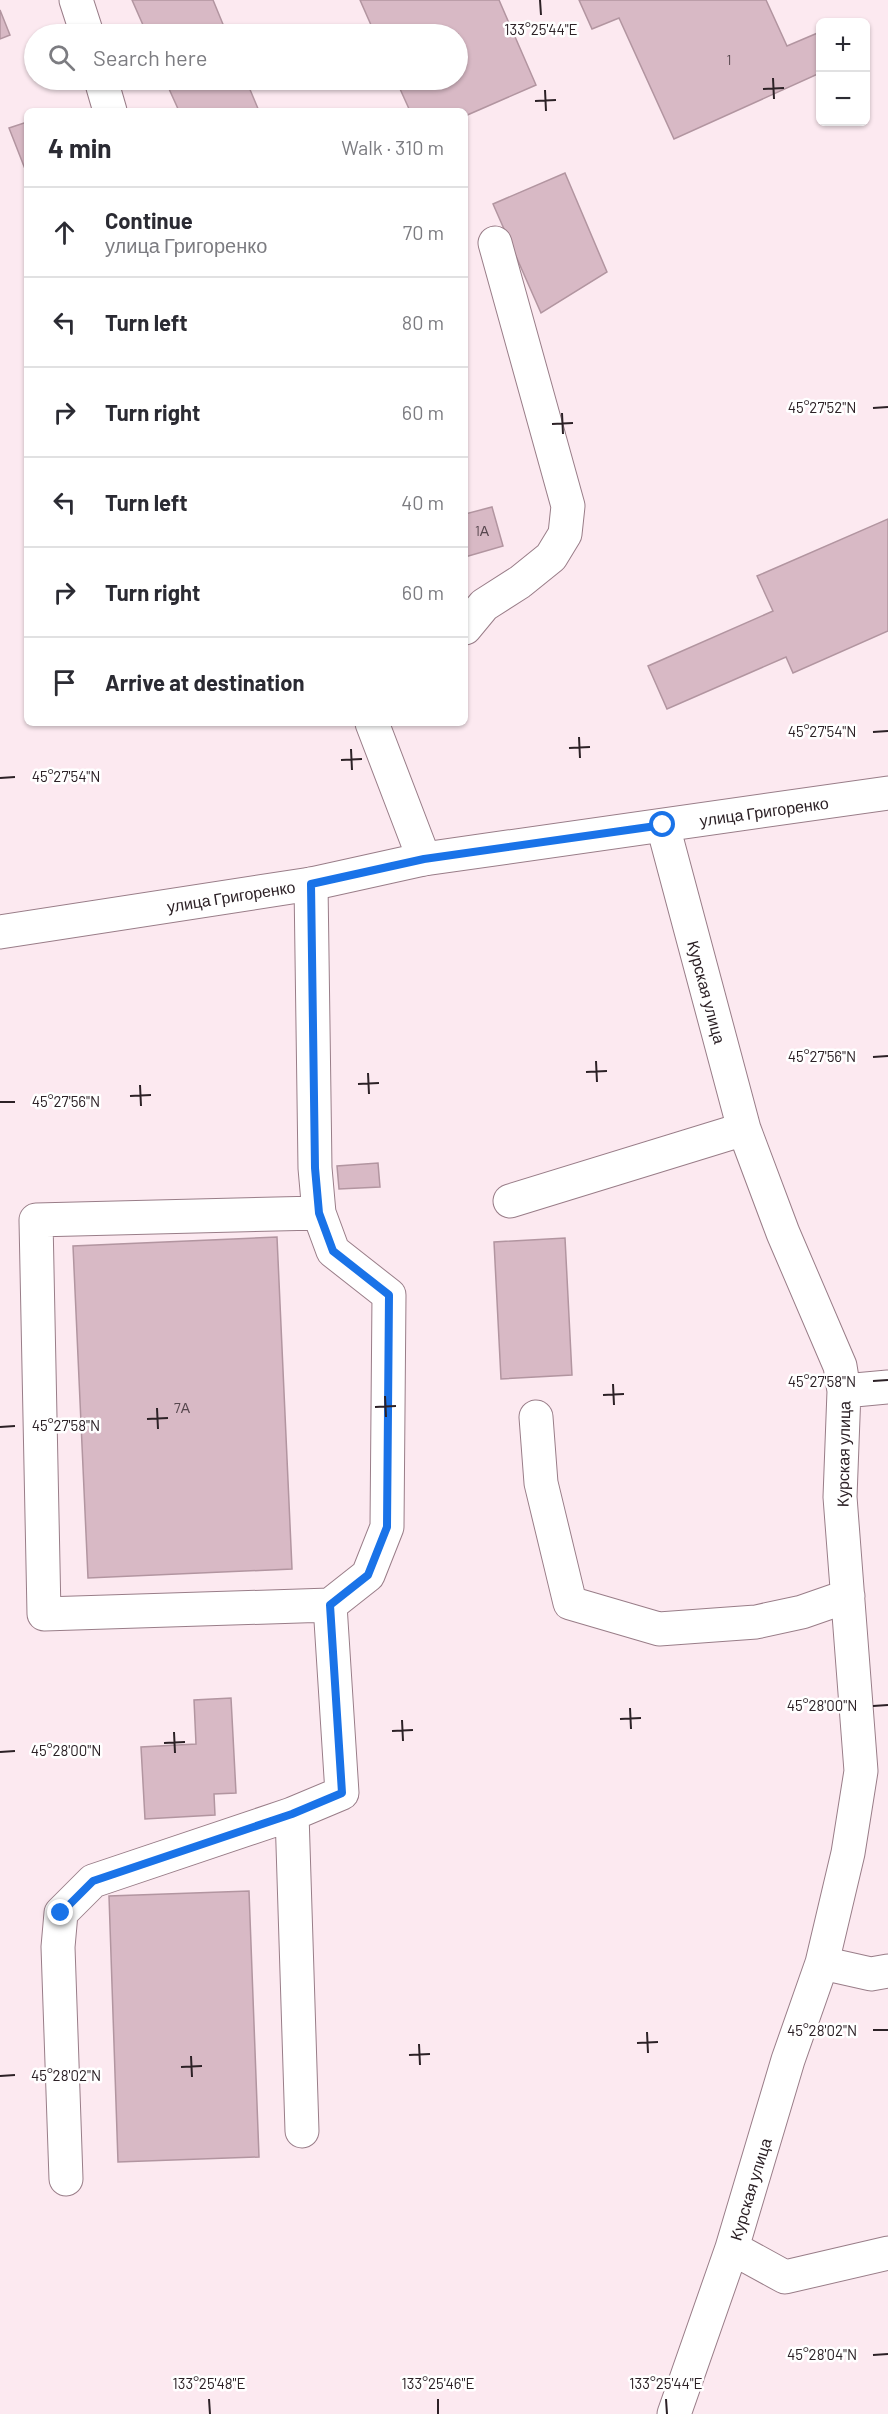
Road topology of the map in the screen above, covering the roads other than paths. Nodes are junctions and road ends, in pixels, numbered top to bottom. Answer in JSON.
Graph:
{"nodes":[{"id":1,"x":76,"y":0,"type":"edge"},
{"id":2,"x":84,"y":24,"type":"edge"},
{"id":3,"x":103,"y":90,"type":"edge"},
{"id":4,"x":109,"y":108,"type":"edge"},
{"id":5,"x":495,"y":243,"type":"dead end"},
{"id":6,"x":468,"y":624,"type":"edge"},
{"id":7,"x":379,"y":727,"type":"edge"},
{"id":8,"x":888,"y":793,"type":"edge"},
{"id":9,"x":663,"y":825,"type":"junction"},
{"id":10,"x":424,"y":859,"type":"junction"},
{"id":11,"x":311,"y":884,"type":"junction"},
{"id":12,"x":0,"y":932,"type":"edge"},
{"id":13,"x":744,"y":1129,"type":"junction"},
{"id":14,"x":510,"y":1201,"type":"dead end"},
{"id":15,"x":319,"y":1213,"type":"junction"},
{"id":16,"x":888,"y":1387,"type":"edge"},
{"id":17,"x":844,"y":1391,"type":"junction"},
{"id":18,"x":536,"y":1417,"type":"dead end"},
{"id":19,"x":848,"y":1596,"type":"junction"},
{"id":20,"x":330,"y":1605,"type":"junction"},
{"id":21,"x":292,"y":1814,"type":"junction"},
{"id":22,"x":822,"y":1963,"type":"junction"},
{"id":23,"x":888,"y":1971,"type":"edge"},
{"id":24,"x":302,"y":2131,"type":"dead end"},
{"id":25,"x":66,"y":2179,"type":"dead end"},
{"id":26,"x":732,"y":2248,"type":"junction"},
{"id":27,"x":888,"y":2253,"type":"edge"},
{"id":28,"x":674,"y":2414,"type":"edge"}],
"edges":[{"from":1,"to":2,"type":"street"},
{"from":3,"to":4,"type":"street"},
{"from":5,"to":6,"type":"street"},
{"from":7,"to":10,"type":"street"},
{"from":8,"to":9,"type":"street","name":"улица Григоренко"},
{"from":9,"to":10,"type":"street","name":"улица Григоренко"},
{"from":9,"to":13,"type":"street","name":"Курская улица"},
{"from":10,"to":11,"type":"street","name":"улица Григоренко"},
{"from":11,"to":12,"type":"street","name":"улица Григоренко"},
{"from":11,"to":15,"type":"street"},
{"from":13,"to":14,"type":"street"},
{"from":13,"to":17,"type":"street","name":"Курская улица"},
{"from":15,"to":20,"type":"street"},
{"from":15,"to":20,"type":"street"},
{"from":16,"to":17,"type":"street"},
{"from":17,"to":19,"type":"street","name":"Курская улица"},
{"from":18,"to":19,"type":"street"},
{"from":19,"to":22,"type":"street","name":"Курская улица"},
{"from":20,"to":21,"type":"street"},
{"from":21,"to":24,"type":"street"},
{"from":21,"to":25,"type":"street"},
{"from":22,"to":23,"type":"street"},
{"from":22,"to":26,"type":"street","name":"Курская улица"},
{"from":26,"to":27,"type":"street"},
{"from":26,"to":28,"type":"street","name":"Курская улица"}]}
